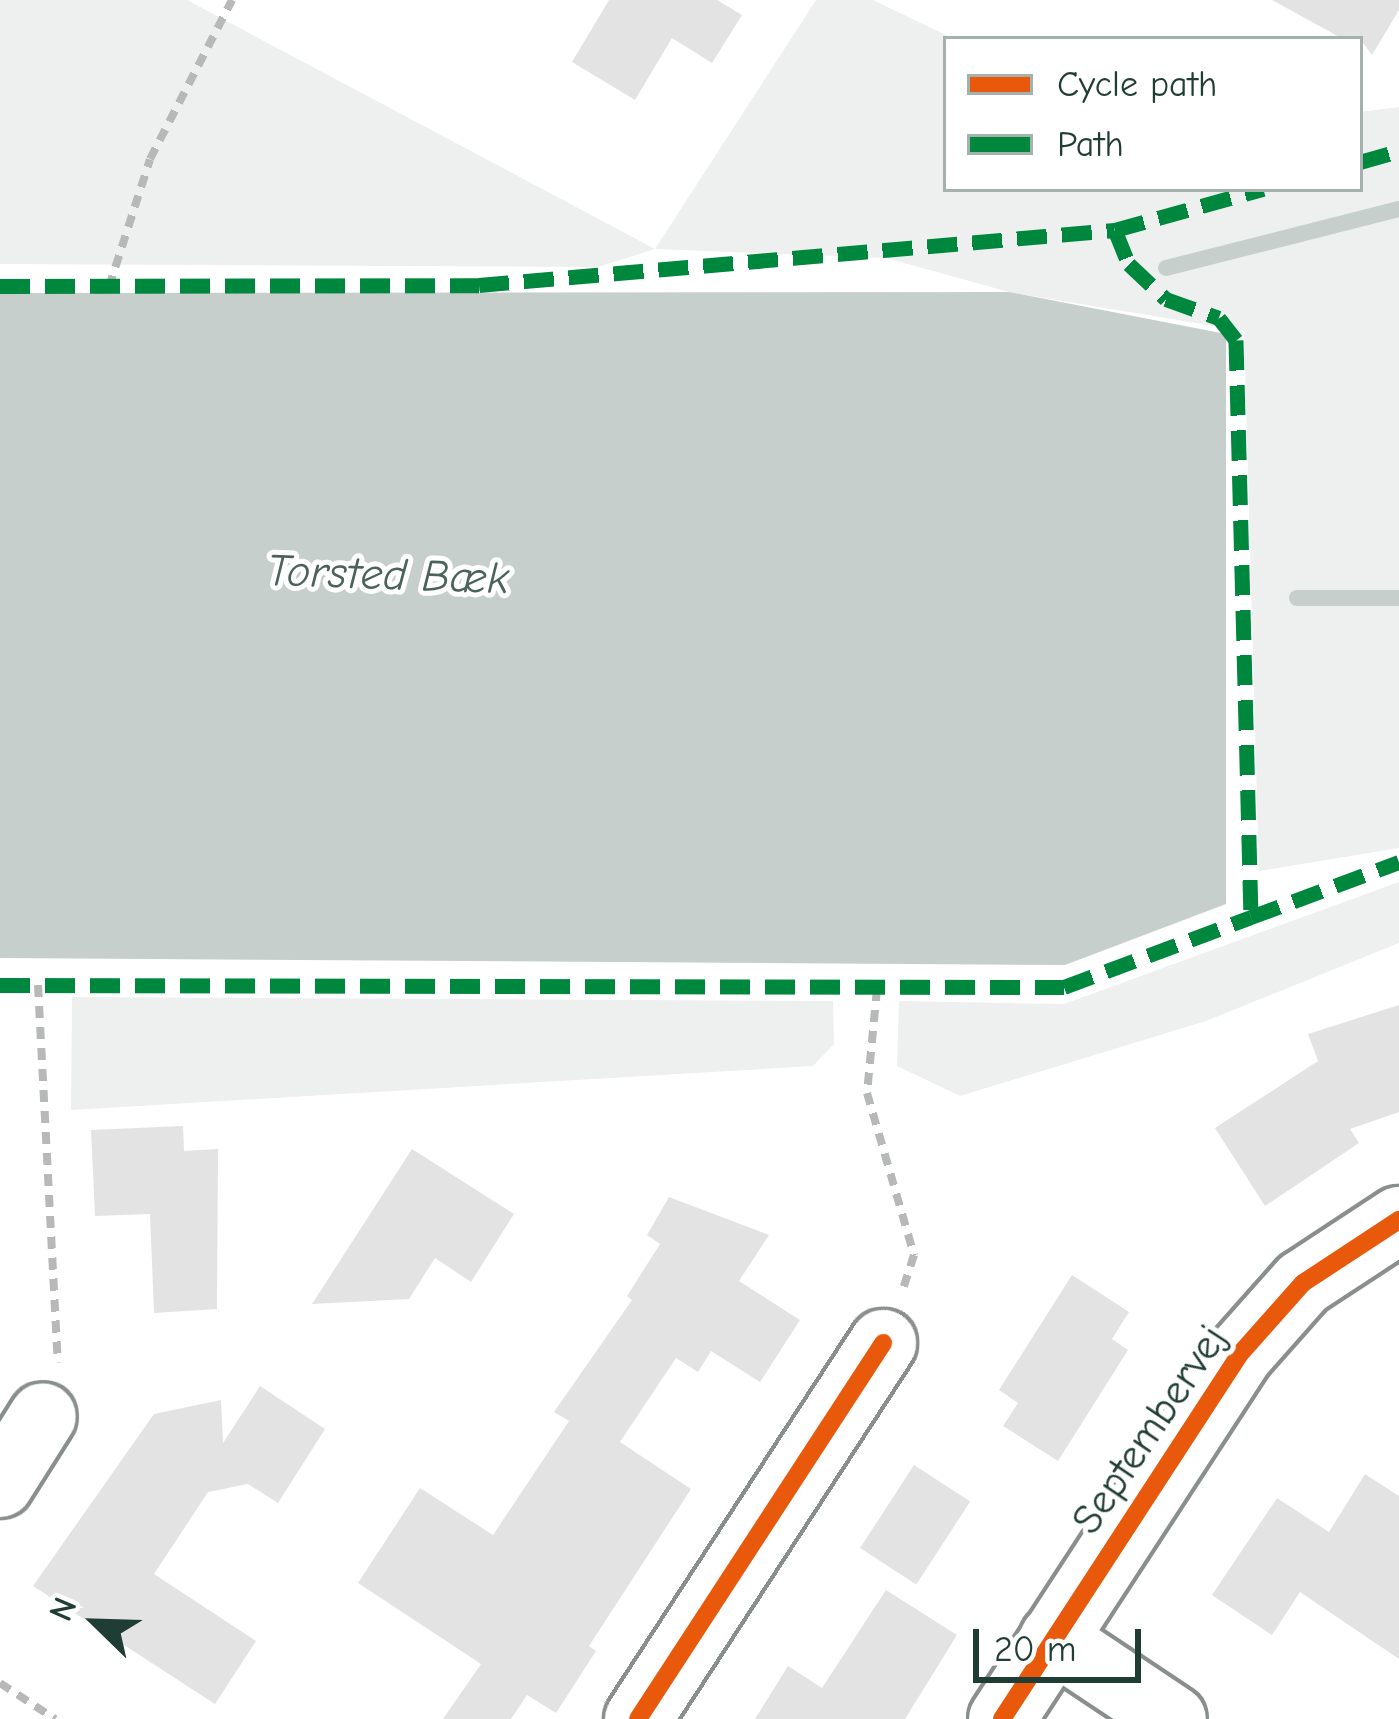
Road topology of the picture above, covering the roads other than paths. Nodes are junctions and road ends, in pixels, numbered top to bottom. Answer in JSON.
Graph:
{"nodes":[{"id":1,"x":1399,"y":1220,"type":"edge"},
{"id":2,"x":884,"y":1343,"type":"road end"},
{"id":3,"x":43,"y":1416,"type":"road end"},
{"id":4,"x":0,"y":1484,"type":"edge"},
{"id":5,"x":1053,"y":1639,"type":"junction"},
{"id":6,"x":638,"y":1719,"type":"edge"},
{"id":7,"x":1002,"y":1719,"type":"edge"},
{"id":8,"x":1173,"y":1719,"type":"edge"}],
"edges":[{"from":1,"to":5,"type":"street","name":"Septembervej"},
{"from":2,"to":6,"type":"street"},
{"from":3,"to":4,"type":"street"},
{"from":5,"to":7,"type":"street","name":"Septembervej"},
{"from":5,"to":8,"type":"street"}]}
